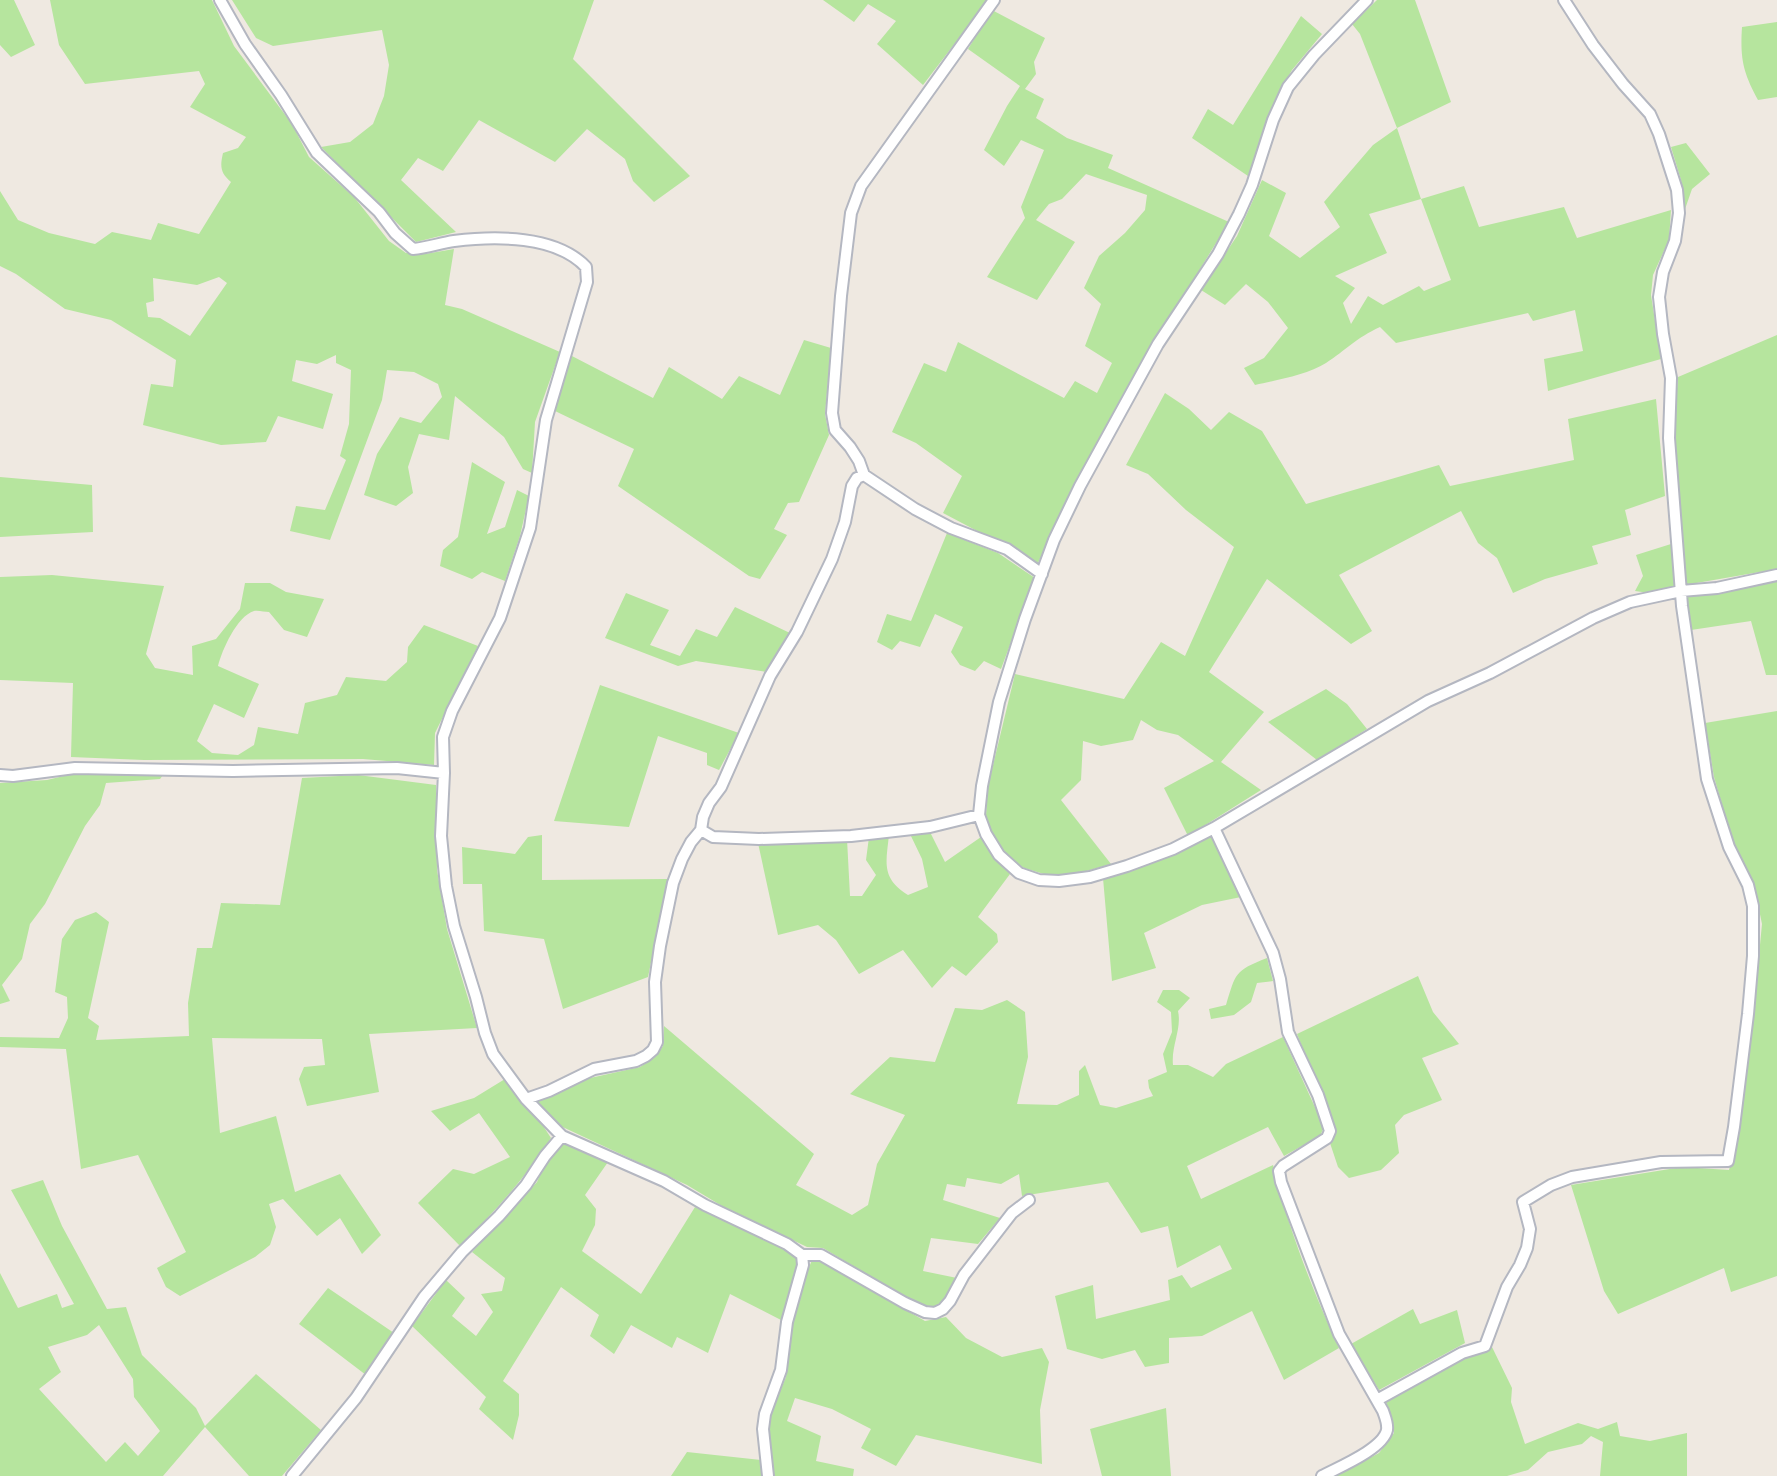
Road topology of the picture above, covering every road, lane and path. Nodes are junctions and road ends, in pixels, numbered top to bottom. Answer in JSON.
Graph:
{"nodes":[{"id":1,"x":220,"y":0,"type":"edge"},
{"id":2,"x":994,"y":0,"type":"edge"},
{"id":3,"x":1367,"y":0,"type":"edge"},
{"id":4,"x":1564,"y":0,"type":"edge"},
{"id":5,"x":864,"y":475,"type":"junction"},
{"id":6,"x":1042,"y":574,"type":"junction"},
{"id":7,"x":1777,"y":575,"type":"edge"},
{"id":8,"x":1681,"y":591,"type":"junction"},
{"id":9,"x":444,"y":773,"type":"junction"},
{"id":10,"x":0,"y":775,"type":"edge"},
{"id":11,"x":979,"y":815,"type":"junction"},
{"id":12,"x":1214,"y":828,"type":"junction"},
{"id":13,"x":701,"y":830,"type":"junction"},
{"id":14,"x":526,"y":1099,"type":"junction"},
{"id":15,"x":562,"y":1136,"type":"junction"},
{"id":16,"x":1029,"y":1200,"type":"dead end"},
{"id":17,"x":802,"y":1255,"type":"junction"},
{"id":18,"x":1377,"y":1400,"type":"junction"},
{"id":19,"x":292,"y":1476,"type":"edge"},
{"id":20,"x":768,"y":1476,"type":"edge"},
{"id":21,"x":1322,"y":1476,"type":"edge"}],
"edges":[{"from":1,"to":9,"type":"street"},
{"from":2,"to":5,"type":"street"},
{"from":3,"to":6,"type":"street"},
{"from":4,"to":8,"type":"street"},
{"from":5,"to":6,"type":"street"},
{"from":5,"to":13,"type":"street"},
{"from":6,"to":11,"type":"street"},
{"from":7,"to":8,"type":"street"},
{"from":8,"to":12,"type":"street"},
{"from":8,"to":18,"type":"street"},
{"from":9,"to":10,"type":"street"},
{"from":9,"to":14,"type":"street"},
{"from":11,"to":12,"type":"street"},
{"from":11,"to":13,"type":"street"},
{"from":12,"to":18,"type":"street"},
{"from":13,"to":14,"type":"street"},
{"from":14,"to":15,"type":"street"},
{"from":15,"to":17,"type":"street"},
{"from":15,"to":19,"type":"street"},
{"from":16,"to":17,"type":"street"},
{"from":17,"to":20,"type":"street"},
{"from":18,"to":21,"type":"street"}]}
